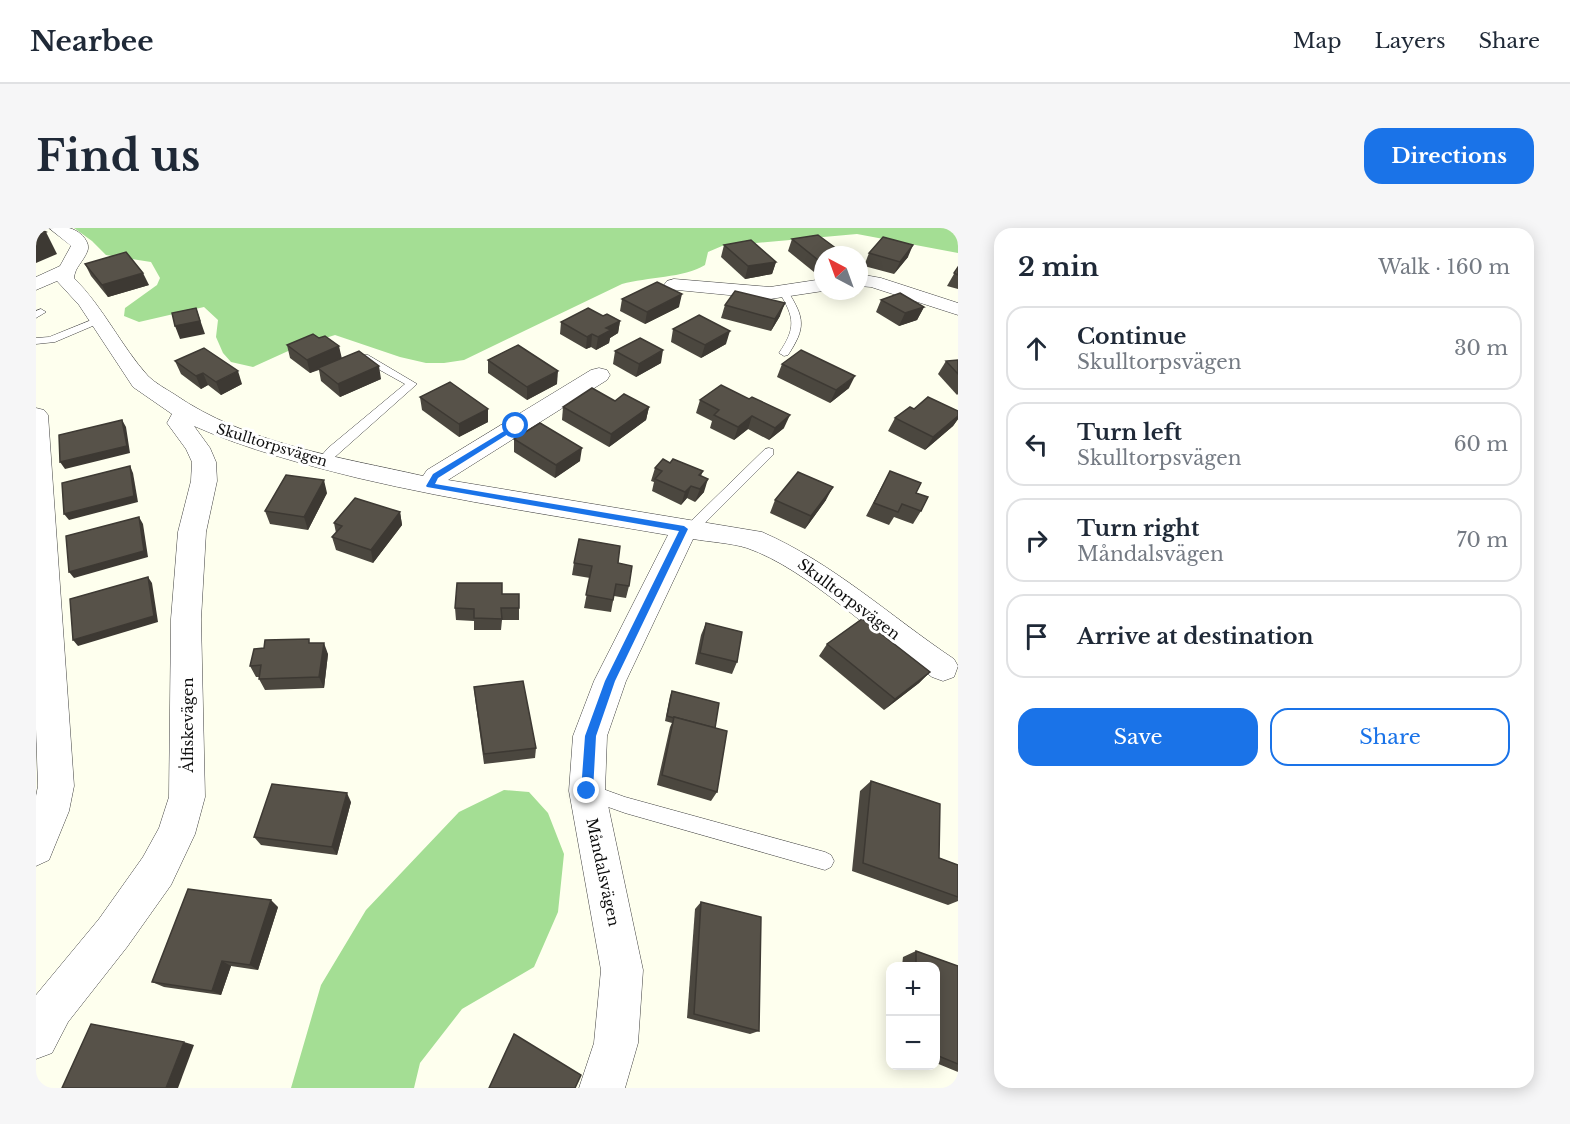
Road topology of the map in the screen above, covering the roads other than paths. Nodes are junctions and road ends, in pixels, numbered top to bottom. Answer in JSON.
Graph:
{"nodes":[{"id":1,"x":58,"y":228,"type":"edge"},
{"id":2,"x":66,"y":270,"type":"junction"},
{"id":3,"x":868,"y":281,"type":"edge"},
{"id":4,"x":36,"y":285,"type":"edge"},
{"id":5,"x":674,"y":285,"type":"dead end"},
{"id":6,"x":814,"y":287,"type":"edge"},
{"id":7,"x":784,"y":292,"type":"junction"},
{"id":8,"x":958,"y":309,"type":"edge"},
{"id":9,"x":99,"y":320,"type":"junction"},
{"id":10,"x":36,"y":340,"type":"edge"},
{"id":11,"x":784,"y":353,"type":"dead end"},
{"id":12,"x":364,"y":357,"type":"edge"},
{"id":13,"x":599,"y":375,"type":"dead end"},
{"id":14,"x":187,"y":414,"type":"junction"},
{"id":15,"x":36,"y":415,"type":"edge"},
{"id":16,"x":769,"y":452,"type":"dead end"},
{"id":17,"x":323,"y":461,"type":"junction"},
{"id":18,"x":430,"y":486,"type":"junction"},
{"id":19,"x":687,"y":530,"type":"junction"},
{"id":20,"x":943,"y":668,"type":"dead end"},
{"id":21,"x":587,"y":791,"type":"junction"},
{"id":22,"x":36,"y":847,"type":"edge"},
{"id":23,"x":825,"y":861,"type":"dead end"},
{"id":24,"x":42,"y":1016,"type":"edge"},
{"id":25,"x":602,"y":1088,"type":"edge"}],
"edges":[{"from":1,"to":2,"type":"street"},
{"from":2,"to":4,"type":"street"},
{"from":2,"to":9,"type":"street","name":"Skulltorpsvägen"},
{"from":3,"to":8,"type":"street"},
{"from":5,"to":7,"type":"street"},
{"from":6,"to":7,"type":"street"},
{"from":7,"to":11,"type":"lane"},
{"from":9,"to":10,"type":"lane"},
{"from":9,"to":14,"type":"street","name":"Skulltorpsvägen"},
{"from":12,"to":17,"type":"lane"},
{"from":13,"to":18,"type":"street"},
{"from":14,"to":17,"type":"street","name":"Skulltorpsvägen"},
{"from":14,"to":24,"type":"street","name":"Ålfiskevägen"},
{"from":15,"to":22,"type":"street"},
{"from":16,"to":19,"type":"lane"},
{"from":17,"to":18,"type":"street","name":"Skulltorpsvägen"},
{"from":18,"to":19,"type":"street","name":"Skulltorpsvägen"},
{"from":19,"to":20,"type":"street","name":"Skulltorpsvägen"},
{"from":19,"to":21,"type":"street","name":"Måndalsvägen"},
{"from":21,"to":23,"type":"lane"},
{"from":21,"to":25,"type":"street","name":"Måndalsvägen"}]}
